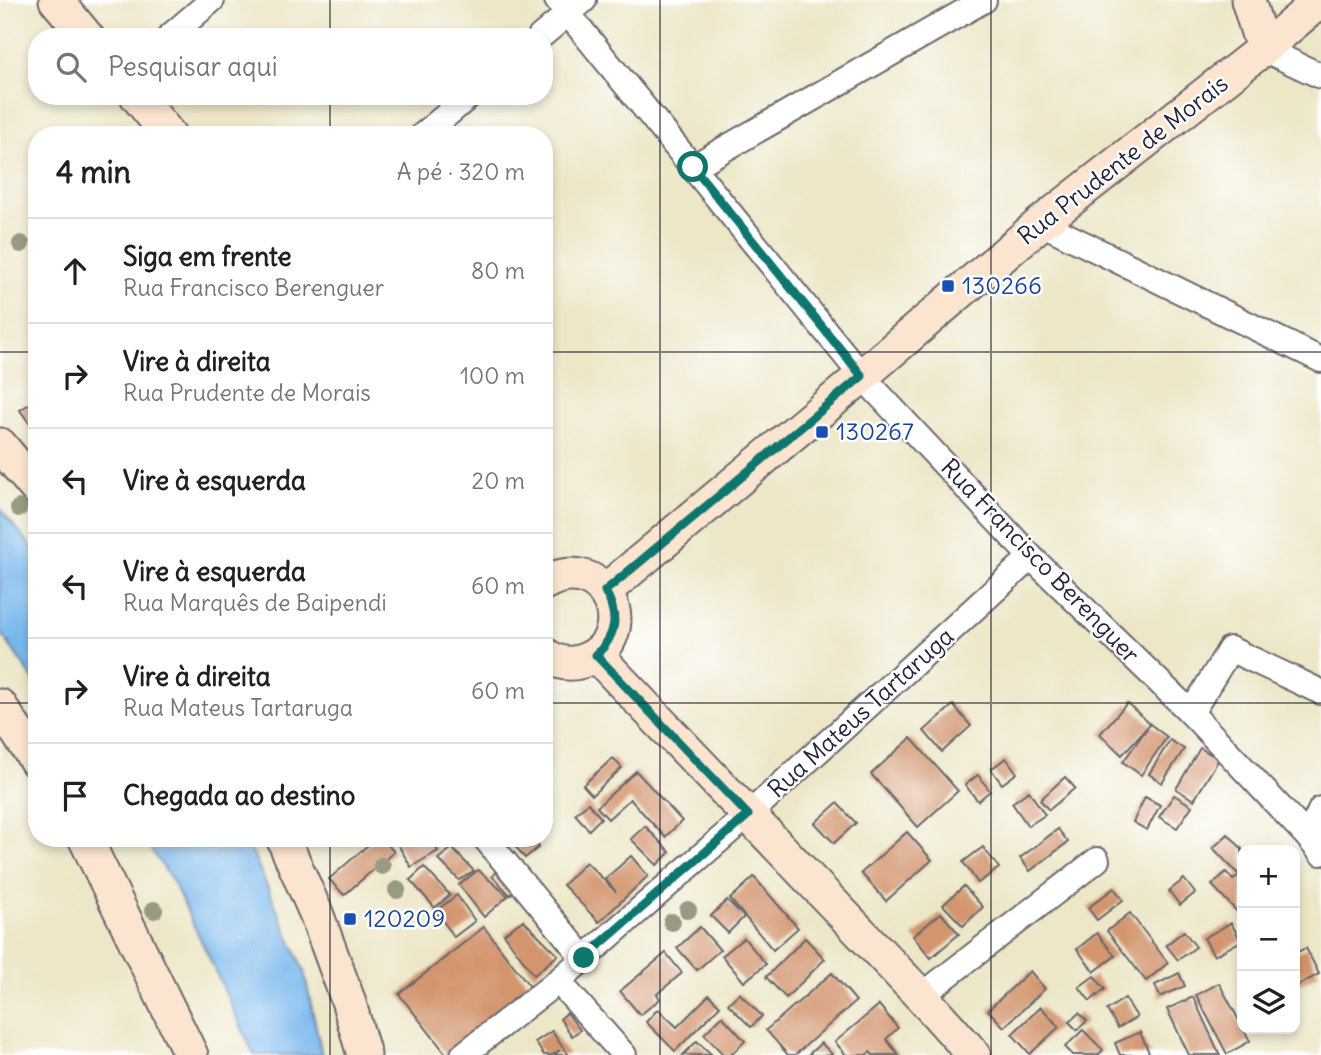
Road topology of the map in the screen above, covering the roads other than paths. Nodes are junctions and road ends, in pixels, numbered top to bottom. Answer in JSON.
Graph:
{"nodes":[{"id":1,"x":56,"y":0,"type":"edge"},
{"id":2,"x":212,"y":0,"type":"edge"},
{"id":3,"x":984,"y":0,"type":"edge"},
{"id":4,"x":1248,"y":0,"type":"edge"},
{"id":5,"x":1321,"y":0,"type":"edge"},
{"id":6,"x":570,"y":4,"type":"edge"},
{"id":7,"x":79,"y":28,"type":"edge"},
{"id":8,"x":179,"y":28,"type":"edge"},
{"id":9,"x":548,"y":28,"type":"edge"},
{"id":10,"x":1263,"y":49,"type":"junction"},
{"id":11,"x":1321,"y":76,"type":"edge"},
{"id":12,"x":144,"y":105,"type":"edge"},
{"id":13,"x":458,"y":105,"type":"edge"},
{"id":14,"x":162,"y":126,"type":"edge"},
{"id":15,"x":434,"y":126,"type":"edge"},
{"id":16,"x":693,"y":167,"type":"junction"},
{"id":17,"x":1041,"y":223,"type":"junction"},
{"id":18,"x":1321,"y":360,"type":"edge"},
{"id":19,"x":862,"y":376,"type":"junction"},
{"id":20,"x":0,"y":445,"type":"edge"},
{"id":21,"x":28,"y":478,"type":"edge"},
{"id":22,"x":1031,"y":557,"type":"junction"},
{"id":23,"x":553,"y":578,"type":"edge"},
{"id":24,"x":605,"y":591,"type":"junction"},
{"id":25,"x":596,"y":655,"type":"junction"},
{"id":26,"x":553,"y":659,"type":"edge"},
{"id":27,"x":1321,"y":692,"type":"edge"},
{"id":28,"x":0,"y":706,"type":"edge"},
{"id":29,"x":1191,"y":713,"type":"junction"},
{"id":30,"x":28,"y":748,"type":"edge"},
{"id":31,"x":1321,"y":809,"type":"edge"},
{"id":32,"x":748,"y":815,"type":"junction"},
{"id":33,"x":1314,"y":845,"type":"edge"},
{"id":34,"x":89,"y":847,"type":"edge"},
{"id":35,"x":287,"y":847,"type":"edge"},
{"id":36,"x":492,"y":847,"type":"edge"},
{"id":37,"x":1097,"y":860,"type":"dead end"},
{"id":38,"x":584,"y":958,"type":"junction"},
{"id":39,"x":558,"y":981,"type":"junction"},
{"id":40,"x":921,"y":996,"type":"junction"},
{"id":41,"x":191,"y":1055,"type":"edge"},
{"id":42,"x":364,"y":1055,"type":"edge"},
{"id":43,"x":463,"y":1055,"type":"edge"},
{"id":44,"x":624,"y":1055,"type":"edge"},
{"id":45,"x":974,"y":1055,"type":"edge"}],
"edges":[{"from":1,"to":7,"type":"street"},
{"from":2,"to":8,"type":"street"},
{"from":3,"to":16,"type":"street"},
{"from":4,"to":10,"type":"street"},
{"from":5,"to":10,"type":"street","name":"Rua Prudente de Morais"},
{"from":6,"to":9,"type":"street"},
{"from":6,"to":16,"type":"street","name":"Rua Francisco Berenguer"},
{"from":10,"to":11,"type":"street"},
{"from":10,"to":17,"type":"street","name":"Rua Prudente de Morais"},
{"from":12,"to":14,"type":"street"},
{"from":13,"to":15,"type":"street"},
{"from":16,"to":19,"type":"street","name":"Rua Francisco Berenguer"},
{"from":17,"to":18,"type":"street"},
{"from":17,"to":19,"type":"street","name":"Rua Prudente de Morais"},
{"from":19,"to":22,"type":"street","name":"Rua Francisco Berenguer"},
{"from":19,"to":24,"type":"street","name":"Rua Prudente de Morais"},
{"from":20,"to":21,"type":"street"},
{"from":22,"to":29,"type":"street","name":"Rua Francisco Berenguer"},
{"from":22,"to":32,"type":"street","name":"Rua Mateus Tartaruga"},
{"from":23,"to":24,"type":"street"},
{"from":24,"to":25,"type":"street"},
{"from":25,"to":26,"type":"street"},
{"from":25,"to":32,"type":"street"},
{"from":27,"to":29,"type":"street"},
{"from":28,"to":30,"type":"street"},
{"from":29,"to":33,"type":"street","name":"Rua Francisco Berenguer"},
{"from":31,"to":33,"type":"street"},
{"from":32,"to":38,"type":"street","name":"Rua Mateus Tartaruga"},
{"from":32,"to":40,"type":"street"},
{"from":34,"to":41,"type":"street"},
{"from":35,"to":42,"type":"street"},
{"from":36,"to":38,"type":"street"},
{"from":37,"to":40,"type":"street"},
{"from":38,"to":39,"type":"street","name":"Rua Mateus Tartaruga"},
{"from":39,"to":43,"type":"street","name":"Rua Mateus Tartaruga"},
{"from":39,"to":44,"type":"street"},
{"from":40,"to":45,"type":"street"}]}
